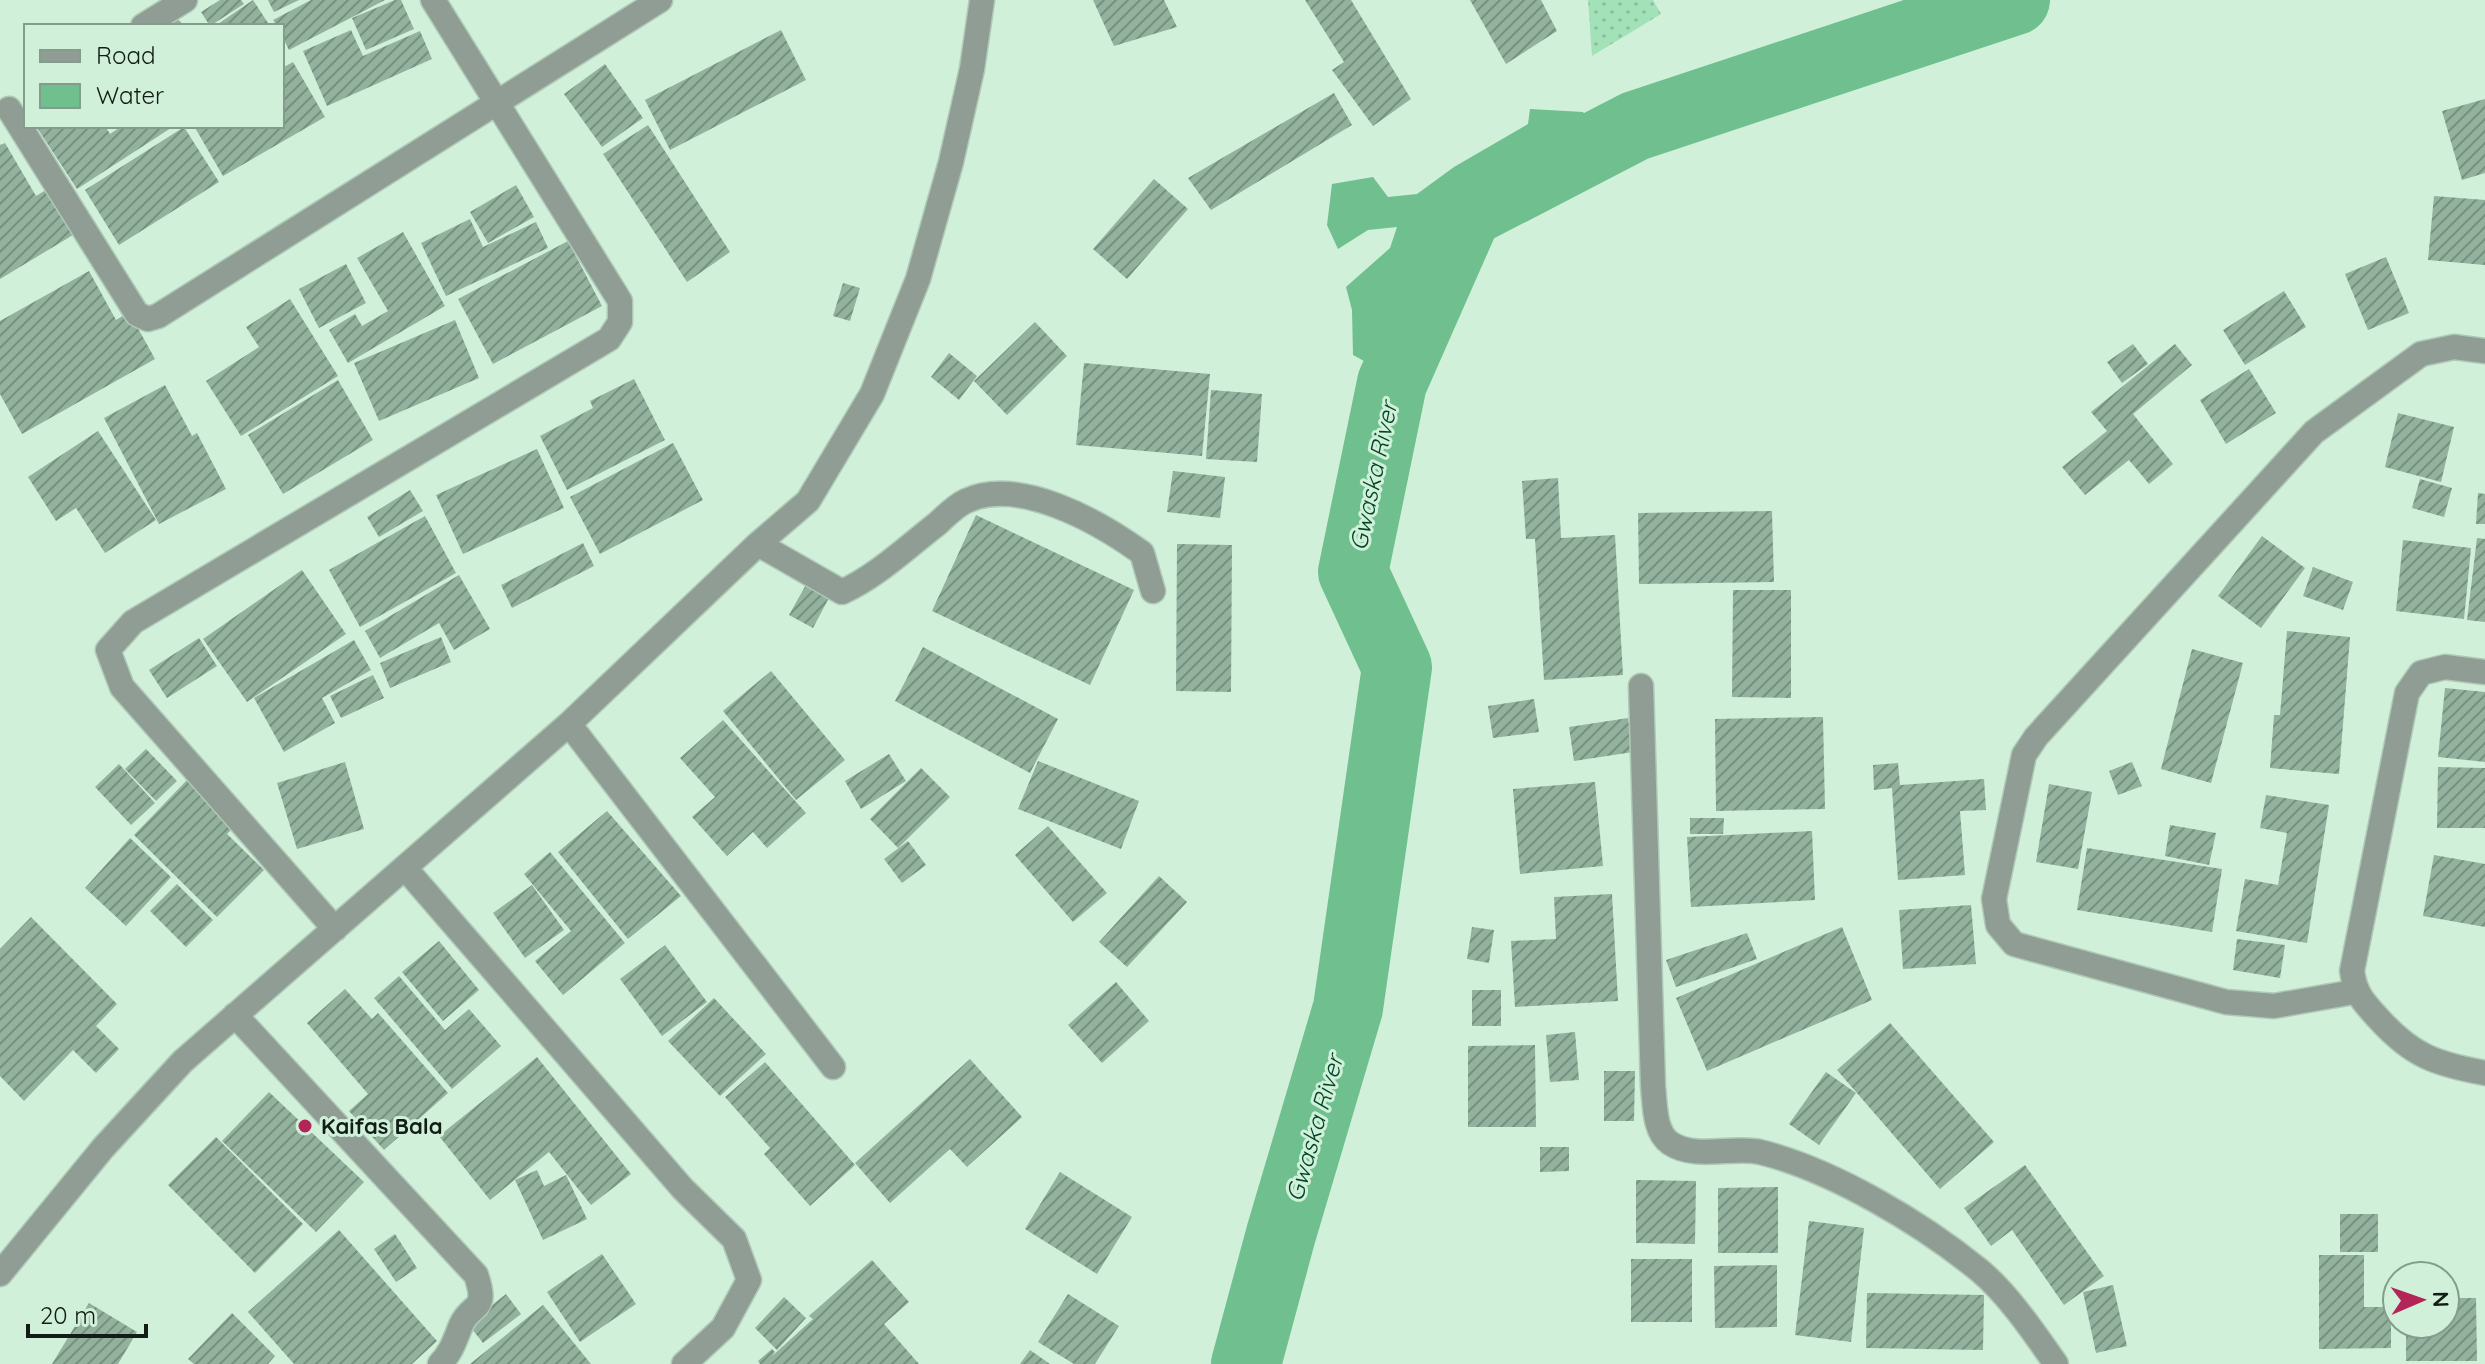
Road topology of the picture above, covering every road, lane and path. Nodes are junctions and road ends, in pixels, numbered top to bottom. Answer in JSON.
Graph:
{"nodes":[{"id":1,"x":185,"y":0,"type":"edge"},
{"id":2,"x":433,"y":0,"type":"edge"},
{"id":3,"x":660,"y":0,"type":"edge"},
{"id":4,"x":982,"y":0,"type":"edge"},
{"id":5,"x":146,"y":24,"type":"edge"},
{"id":6,"x":498,"y":103,"type":"junction"},
{"id":7,"x":12,"y":107,"type":"edge"},
{"id":8,"x":24,"y":127,"type":"edge"},
{"id":9,"x":25,"y":128,"type":"edge"},
{"id":10,"x":2485,"y":351,"type":"edge"},
{"id":11,"x":758,"y":544,"type":"junction"},
{"id":12,"x":1153,"y":591,"type":"dead end"},
{"id":13,"x":2485,"y":672,"type":"edge"},
{"id":14,"x":1641,"y":686,"type":"dead end"},
{"id":15,"x":569,"y":724,"type":"junction"},
{"id":16,"x":405,"y":868,"type":"junction"},
{"id":17,"x":335,"y":929,"type":"junction"},
{"id":18,"x":2354,"y":992,"type":"junction"},
{"id":19,"x":235,"y":1015,"type":"junction"},
{"id":20,"x":833,"y":1067,"type":"dead end"},
{"id":21,"x":2485,"y":1073,"type":"edge"},
{"id":22,"x":0,"y":1274,"type":"edge"},
{"id":23,"x":440,"y":1364,"type":"edge"},
{"id":24,"x":684,"y":1364,"type":"edge"},
{"id":25,"x":2056,"y":1364,"type":"edge"}],
"edges":[{"from":1,"to":5,"type":"street"},
{"from":2,"to":6,"type":"street"},
{"from":3,"to":6,"type":"street"},
{"from":4,"to":11,"type":"street"},
{"from":6,"to":9,"type":"street"},
{"from":6,"to":17,"type":"street"},
{"from":7,"to":8,"type":"street"},
{"from":10,"to":18,"type":"street"},
{"from":11,"to":12,"type":"street"},
{"from":11,"to":15,"type":"street"},
{"from":13,"to":18,"type":"street"},
{"from":14,"to":25,"type":"street"},
{"from":15,"to":16,"type":"street"},
{"from":15,"to":20,"type":"street"},
{"from":16,"to":17,"type":"street"},
{"from":16,"to":24,"type":"street"},
{"from":17,"to":19,"type":"street"},
{"from":18,"to":21,"type":"street"},
{"from":19,"to":22,"type":"street"},
{"from":19,"to":23,"type":"street"}]}
